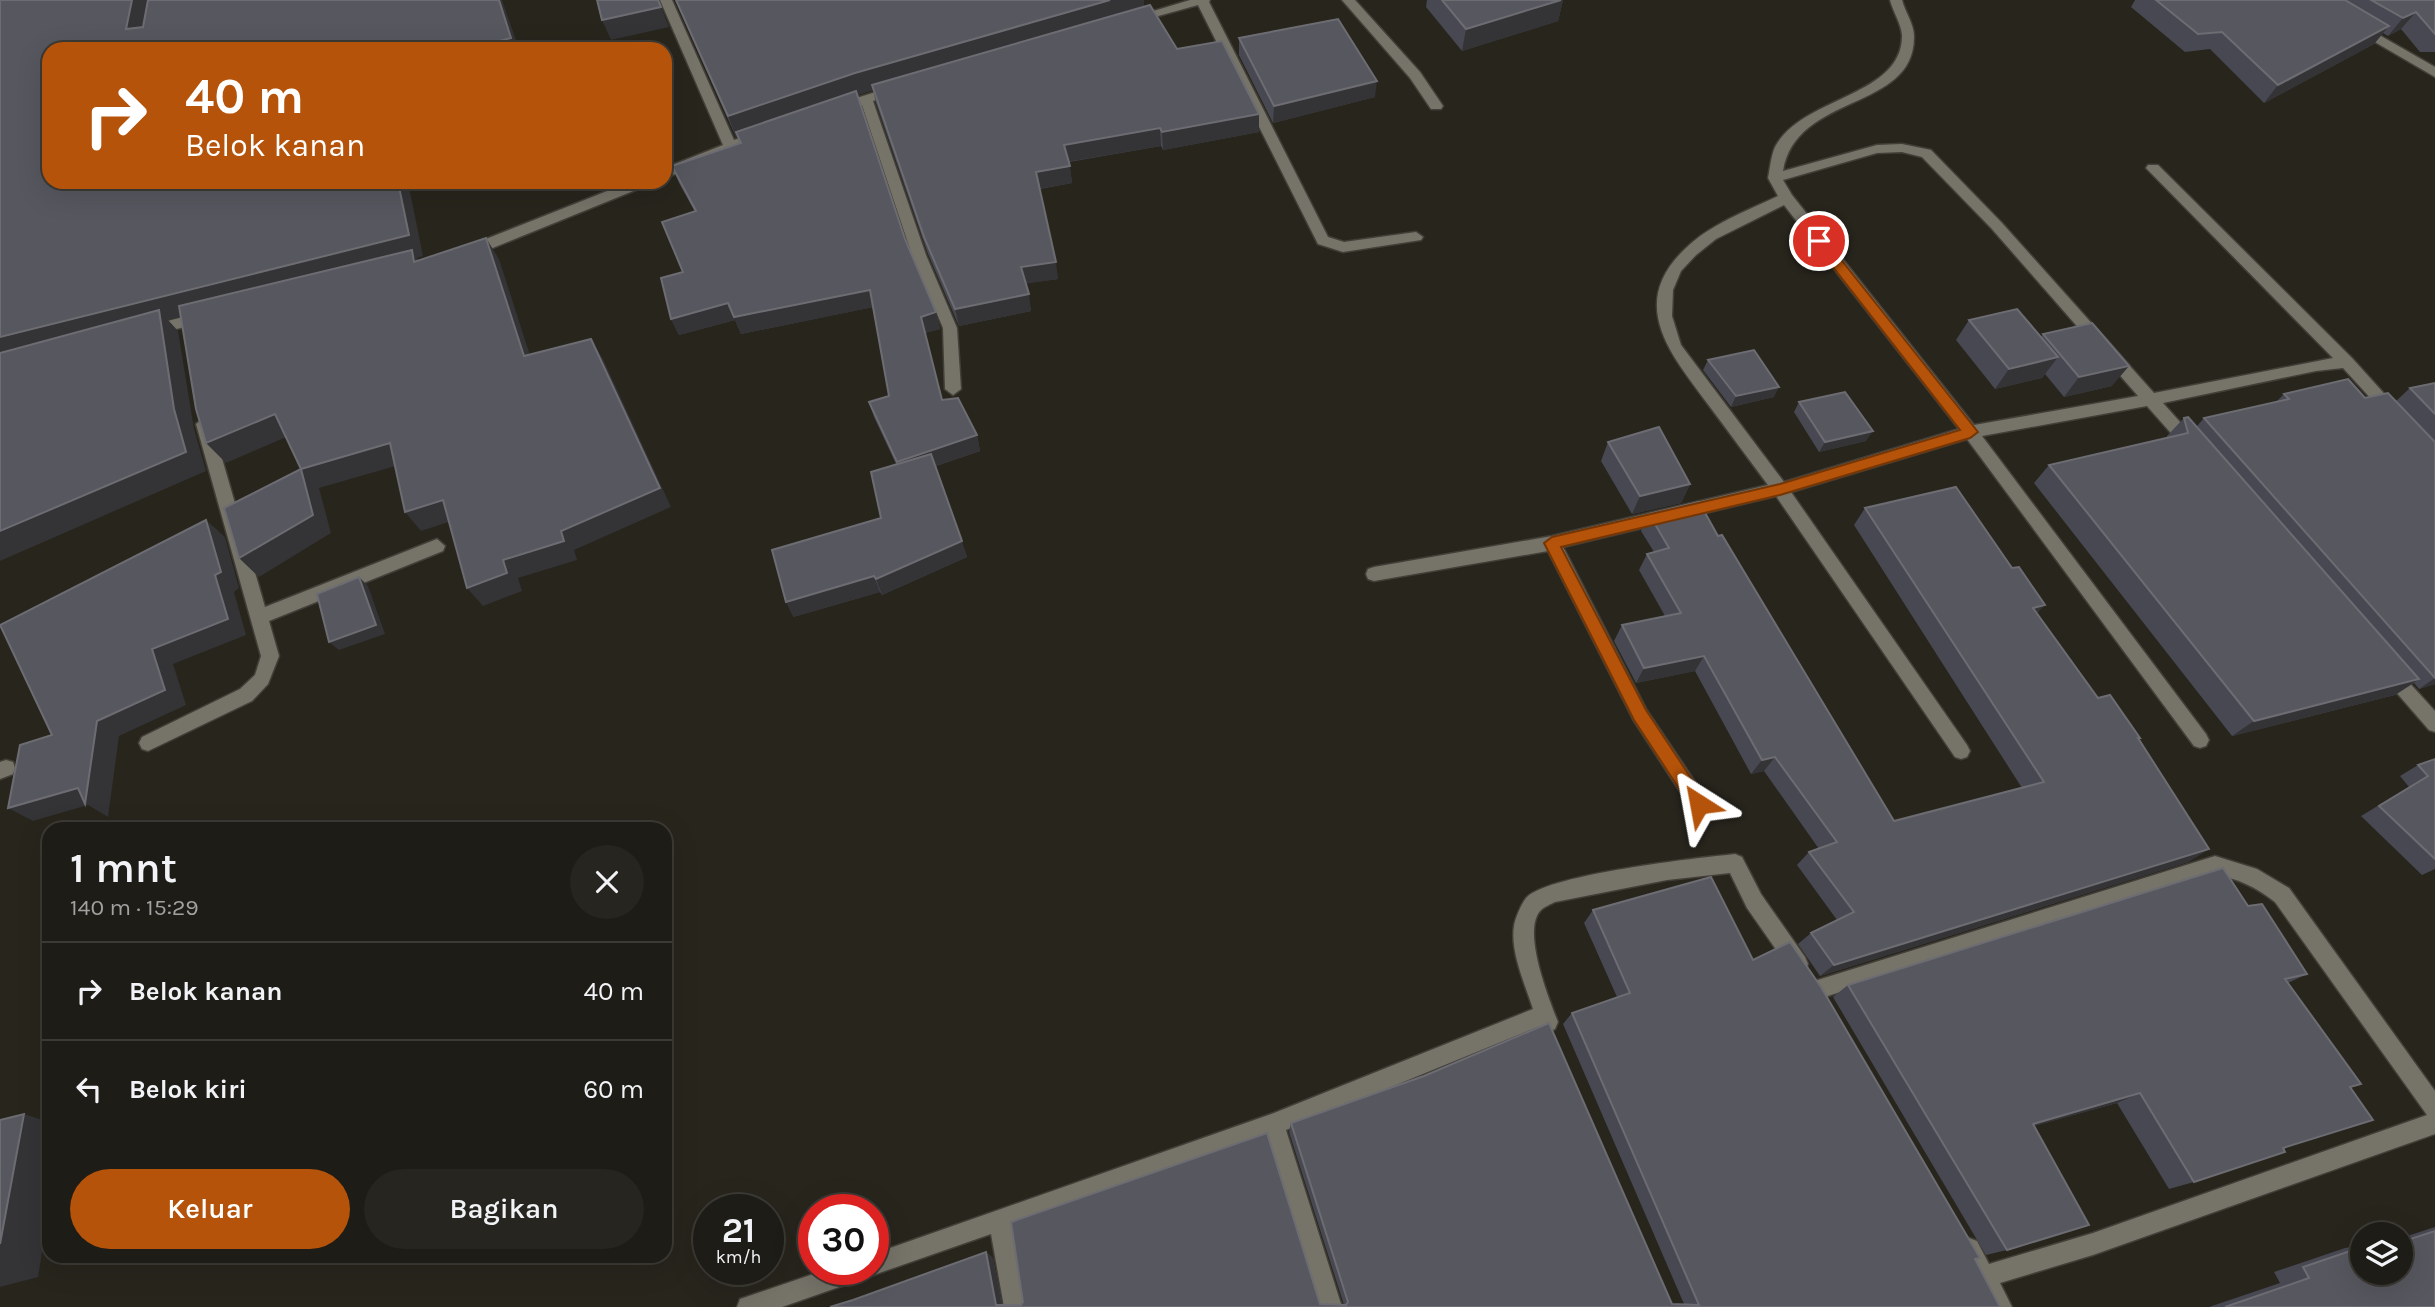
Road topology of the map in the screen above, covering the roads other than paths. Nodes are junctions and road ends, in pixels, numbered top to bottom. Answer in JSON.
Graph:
{"nodes":[{"id":1,"x":666,"y":0,"type":"edge"},
{"id":2,"x":1203,"y":0,"type":"edge"},
{"id":3,"x":1348,"y":0,"type":"edge"},
{"id":4,"x":1896,"y":0,"type":"edge"},
{"id":5,"x":1176,"y":3,"type":"edge"},
{"id":6,"x":2347,"y":20,"type":"edge"},
{"id":7,"x":1113,"y":25,"type":"edge"},
{"id":8,"x":2435,"y":73,"type":"edge"},
{"id":9,"x":905,"y":88,"type":"edge"},
{"id":10,"x":866,"y":99,"type":"junction"},
{"id":11,"x":1436,"y":106,"type":"dead end"},
{"id":12,"x":828,"y":112,"type":"edge"},
{"id":13,"x":779,"y":129,"type":"edge"},
{"id":14,"x":730,"y":146,"type":"junction"},
{"id":15,"x":2154,"y":169,"type":"dead end"},
{"id":16,"x":672,"y":170,"type":"edge"},
{"id":17,"x":1775,"y":178,"type":"junction"},
{"id":18,"x":625,"y":189,"type":"edge"},
{"id":19,"x":1786,"y":198,"type":"junction"},
{"id":20,"x":1416,"y":237,"type":"dead end"},
{"id":21,"x":453,"y":257,"type":"edge"},
{"id":22,"x":214,"y":314,"type":"edge"},
{"id":23,"x":187,"y":321,"type":"junction"},
{"id":24,"x":133,"y":335,"type":"edge"},
{"id":25,"x":189,"y":343,"type":"edge"},
{"id":26,"x":2347,"y":362,"type":"junction"},
{"id":27,"x":953,"y":389,"type":"dead end"},
{"id":28,"x":2151,"y":399,"type":"junction"},
{"id":29,"x":202,"y":409,"type":"edge"},
{"id":30,"x":2400,"y":419,"type":"edge"},
{"id":31,"x":1970,"y":432,"type":"junction"},
{"id":32,"x":2206,"y":462,"type":"edge"},
{"id":33,"x":1780,"y":489,"type":"junction"},
{"id":34,"x":1552,"y":543,"type":"junction"},
{"id":35,"x":437,"y":546,"type":"dead end"},
{"id":36,"x":1374,"y":574,"type":"dead end"},
{"id":37,"x":261,"y":616,"type":"junction"},
{"id":38,"x":2380,"y":662,"type":"edge"},
{"id":39,"x":2435,"y":724,"type":"edge"},
{"id":40,"x":2200,"y":740,"type":"dead end"},
{"id":41,"x":148,"y":743,"type":"dead end"},
{"id":42,"x":1961,"y":751,"type":"dead end"},
{"id":43,"x":1699,"y":804,"type":"dead end"},
{"id":44,"x":1815,"y":990,"type":"junction"},
{"id":45,"x":1829,"y":1013,"type":"edge"},
{"id":46,"x":1545,"y":1014,"type":"junction"},
{"id":47,"x":1556,"y":1039,"type":"edge"},
{"id":48,"x":2435,"y":1109,"type":"edge"},
{"id":49,"x":2435,"y":1123,"type":"edge"},
{"id":50,"x":1274,"y":1124,"type":"junction"},
{"id":51,"x":1000,"y":1222,"type":"junction"},
{"id":52,"x":1957,"y":1229,"type":"edge"},
{"id":53,"x":889,"y":1260,"type":"edge"},
{"id":54,"x":1985,"y":1276,"type":"junction"},
{"id":55,"x":813,"y":1285,"type":"edge"},
{"id":56,"x":748,"y":1307,"type":"edge"},
{"id":57,"x":1015,"y":1307,"type":"edge"},
{"id":58,"x":1331,"y":1307,"type":"edge"},
{"id":59,"x":2001,"y":1307,"type":"edge"}],
"edges":[{"from":1,"to":14,"type":"street"},
{"from":2,"to":5,"type":"street"},
{"from":2,"to":20,"type":"street"},
{"from":3,"to":11,"type":"street"},
{"from":4,"to":17,"type":"street"},
{"from":5,"to":7,"type":"street"},
{"from":6,"to":8,"type":"street"},
{"from":9,"to":10,"type":"street"},
{"from":10,"to":12,"type":"street"},
{"from":10,"to":27,"type":"street"},
{"from":13,"to":14,"type":"street"},
{"from":14,"to":16,"type":"street"},
{"from":15,"to":26,"type":"street"},
{"from":17,"to":19,"type":"street"},
{"from":17,"to":28,"type":"street"},
{"from":18,"to":21,"type":"street"},
{"from":19,"to":31,"type":"street"},
{"from":19,"to":33,"type":"street"},
{"from":22,"to":23,"type":"street"},
{"from":23,"to":24,"type":"street"},
{"from":23,"to":25,"type":"street"},
{"from":26,"to":28,"type":"street"},
{"from":26,"to":30,"type":"street"},
{"from":28,"to":31,"type":"street"},
{"from":28,"to":32,"type":"street"},
{"from":29,"to":37,"type":"street"},
{"from":31,"to":33,"type":"street"},
{"from":31,"to":40,"type":"street"},
{"from":33,"to":34,"type":"street"},
{"from":33,"to":42,"type":"street"},
{"from":34,"to":36,"type":"street"},
{"from":34,"to":43,"type":"street"},
{"from":35,"to":37,"type":"street"},
{"from":37,"to":41,"type":"street"},
{"from":38,"to":39,"type":"street"},
{"from":44,"to":45,"type":"street"},
{"from":44,"to":46,"type":"street"},
{"from":44,"to":48,"type":"street"},
{"from":46,"to":47,"type":"street"},
{"from":46,"to":50,"type":"street"},
{"from":49,"to":54,"type":"street"},
{"from":50,"to":51,"type":"street"},
{"from":50,"to":58,"type":"street"},
{"from":51,"to":53,"type":"street"},
{"from":51,"to":57,"type":"street"},
{"from":52,"to":54,"type":"street"},
{"from":54,"to":59,"type":"street"},
{"from":55,"to":56,"type":"street"}]}
